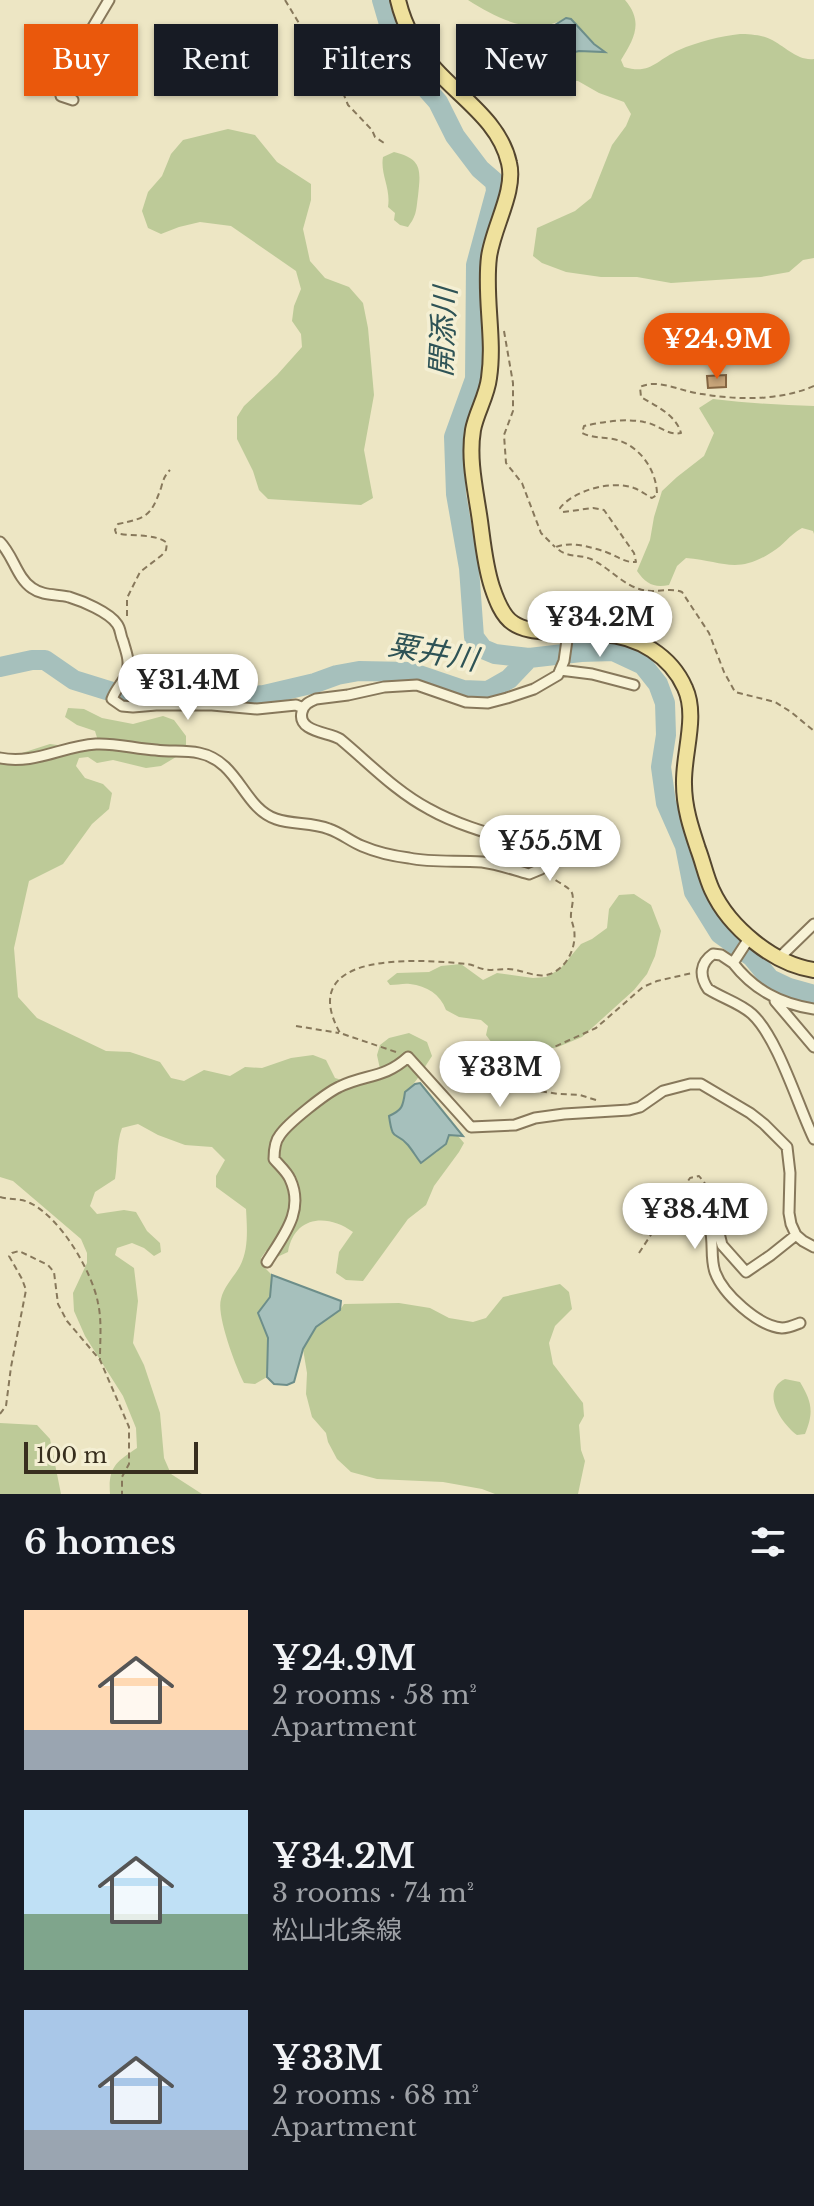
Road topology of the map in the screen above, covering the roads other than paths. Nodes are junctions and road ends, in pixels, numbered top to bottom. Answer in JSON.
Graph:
{"nodes":[{"id":1,"x":109,"y":0,"type":"edge"},
{"id":2,"x":398,"y":0,"type":"edge"},
{"id":3,"x":73,"y":100,"type":"dead end"},
{"id":4,"x":0,"y":542,"type":"edge"},
{"id":5,"x":568,"y":639,"type":"junction"},
{"id":6,"x":562,"y":666,"type":"junction"},
{"id":7,"x":634,"y":685,"type":"dead end"},
{"id":8,"x":303,"y":708,"type":"junction"},
{"id":9,"x":0,"y":758,"type":"edge"},
{"id":10,"x":814,"y":924,"type":"edge"},
{"id":11,"x":748,"y":941,"type":"junction"},
{"id":12,"x":779,"y":958,"type":"junction"},
{"id":13,"x":734,"y":962,"type":"junction"},
{"id":14,"x":814,"y":970,"type":"edge"},
{"id":15,"x":773,"y":999,"type":"junction"},
{"id":16,"x":814,"y":1009,"type":"edge"},
{"id":17,"x":814,"y":1047,"type":"edge"},
{"id":18,"x":814,"y":1139,"type":"edge"},
{"id":19,"x":796,"y":1235,"type":"junction"},
{"id":20,"x":814,"y":1247,"type":"edge"},
{"id":21,"x":267,"y":1262,"type":"dead end"},
{"id":22,"x":800,"y":1323,"type":"dead end"}],
"edges":[{"from":1,"to":3,"type":"street"},
{"from":2,"to":5,"type":"main road"},
{"from":4,"to":8,"type":"street"},
{"from":5,"to":6,"type":"street"},
{"from":5,"to":11,"type":"main road"},
{"from":6,"to":7,"type":"street"},
{"from":6,"to":8,"type":"street"},
{"from":8,"to":9,"type":"street"},
{"from":10,"to":12,"type":"street"},
{"from":11,"to":12,"type":"main road"},
{"from":11,"to":13,"type":"street"},
{"from":12,"to":14,"type":"main road"},
{"from":13,"to":15,"type":"street"},
{"from":13,"to":18,"type":"street"},
{"from":15,"to":16,"type":"street"},
{"from":15,"to":17,"type":"street"},
{"from":19,"to":20,"type":"street"},
{"from":19,"to":21,"type":"street"},
{"from":19,"to":22,"type":"street"}]}
